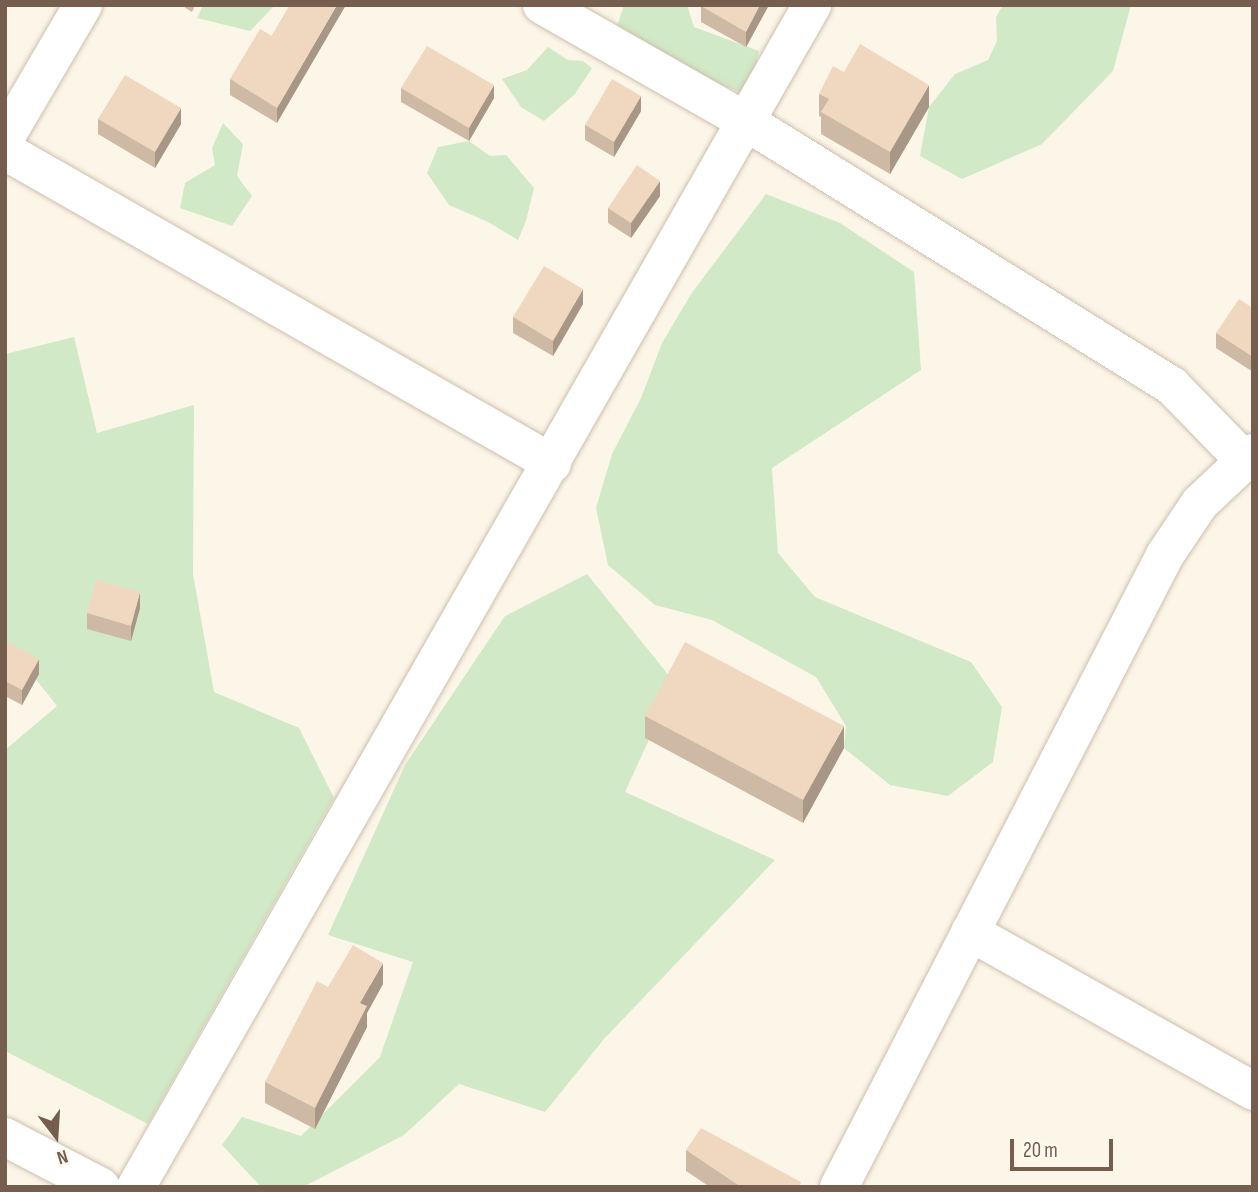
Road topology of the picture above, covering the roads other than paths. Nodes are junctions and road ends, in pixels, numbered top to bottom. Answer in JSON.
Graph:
{"nodes":[{"id":1,"x":83,"y":5,"type":"edge"},
{"id":2,"x":542,"y":5,"type":"edge"},
{"id":3,"x":812,"y":5,"type":"edge"},
{"id":4,"x":745,"y":121,"type":"junction"},
{"id":5,"x":5,"y":138,"type":"edge"},
{"id":6,"x":5,"y":151,"type":"edge"},
{"id":7,"x":1248,"y":456,"type":"edge"},
{"id":8,"x":552,"y":463,"type":"junction"},
{"id":9,"x":970,"y":932,"type":"junction"},
{"id":10,"x":1253,"y":1091,"type":"edge"},
{"id":11,"x":5,"y":1137,"type":"edge"},
{"id":12,"x":101,"y":1187,"type":"edge"},
{"id":13,"x":136,"y":1187,"type":"edge"},
{"id":14,"x":839,"y":1187,"type":"edge"}],
"edges":[{"from":1,"to":5,"type":"street"},
{"from":2,"to":4,"type":"street"},
{"from":3,"to":4,"type":"street"},
{"from":4,"to":7,"type":"street"},
{"from":4,"to":8,"type":"street"},
{"from":6,"to":8,"type":"street"},
{"from":7,"to":9,"type":"street"},
{"from":8,"to":13,"type":"street"},
{"from":9,"to":10,"type":"street"},
{"from":9,"to":14,"type":"street"},
{"from":11,"to":12,"type":"street"}]}
